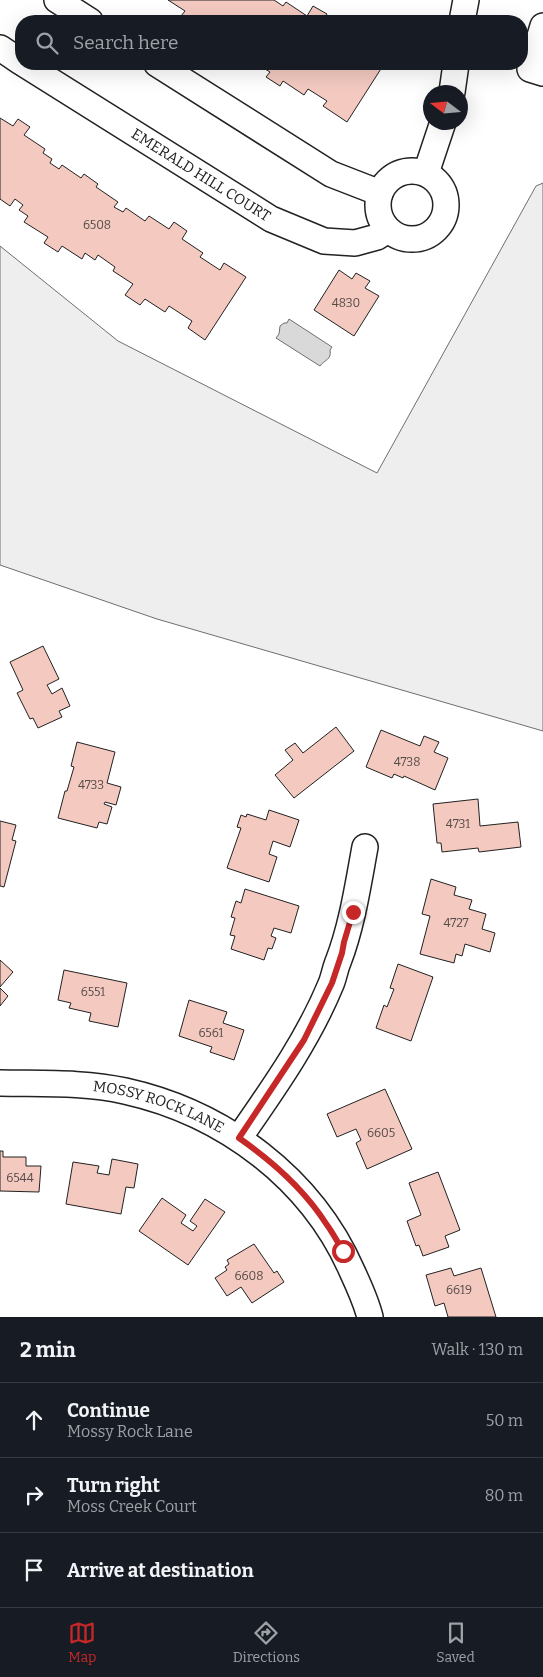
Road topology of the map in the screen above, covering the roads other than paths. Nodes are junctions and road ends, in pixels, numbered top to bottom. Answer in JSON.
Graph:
{"nodes":[{"id":1,"x":57,"y":0,"type":"edge"},
{"id":2,"x":466,"y":0,"type":"edge"},
{"id":3,"x":81,"y":15,"type":"edge"},
{"id":4,"x":463,"y":15,"type":"edge"},
{"id":5,"x":543,"y":26,"type":"edge"},
{"id":6,"x":0,"y":48,"type":"edge"},
{"id":7,"x":15,"y":58,"type":"edge"},
{"id":8,"x":34,"y":70,"type":"edge"},
{"id":9,"x":167,"y":70,"type":"edge"},
{"id":10,"x":455,"y":70,"type":"edge"},
{"id":11,"x":543,"y":72,"type":"edge"},
{"id":12,"x":453,"y":85,"type":"edge"},
{"id":13,"x":440,"y":130,"type":"edge"},
{"id":14,"x":426,"y":173,"type":"junction"},
{"id":15,"x":380,"y":193,"type":"junction"},
{"id":16,"x":388,"y":230,"type":"junction"},
{"id":17,"x":365,"y":847,"type":"dead end"},
{"id":18,"x":0,"y":1083,"type":"edge"},
{"id":19,"x":239,"y":1138,"type":"junction"},
{"id":20,"x":370,"y":1317,"type":"edge"}],
"edges":[{"from":1,"to":3,"type":"street"},
{"from":2,"to":4,"type":"street"},
{"from":5,"to":11,"type":"street"},
{"from":6,"to":7,"type":"street","name":"EMERALD HILL COURT"},
{"from":8,"to":16,"type":"street","name":"EMERALD HILL COURT"},
{"from":9,"to":15,"type":"street"},
{"from":10,"to":12,"type":"street"},
{"from":13,"to":14,"type":"street"},
{"from":14,"to":15,"type":"street"},
{"from":14,"to":16,"type":"street"},
{"from":15,"to":16,"type":"street"},
{"from":17,"to":19,"type":"street"},
{"from":18,"to":19,"type":"street","name":"MOSSY ROCK LANE"},
{"from":19,"to":20,"type":"street","name":"MOSSY ROCK LANE"}]}
